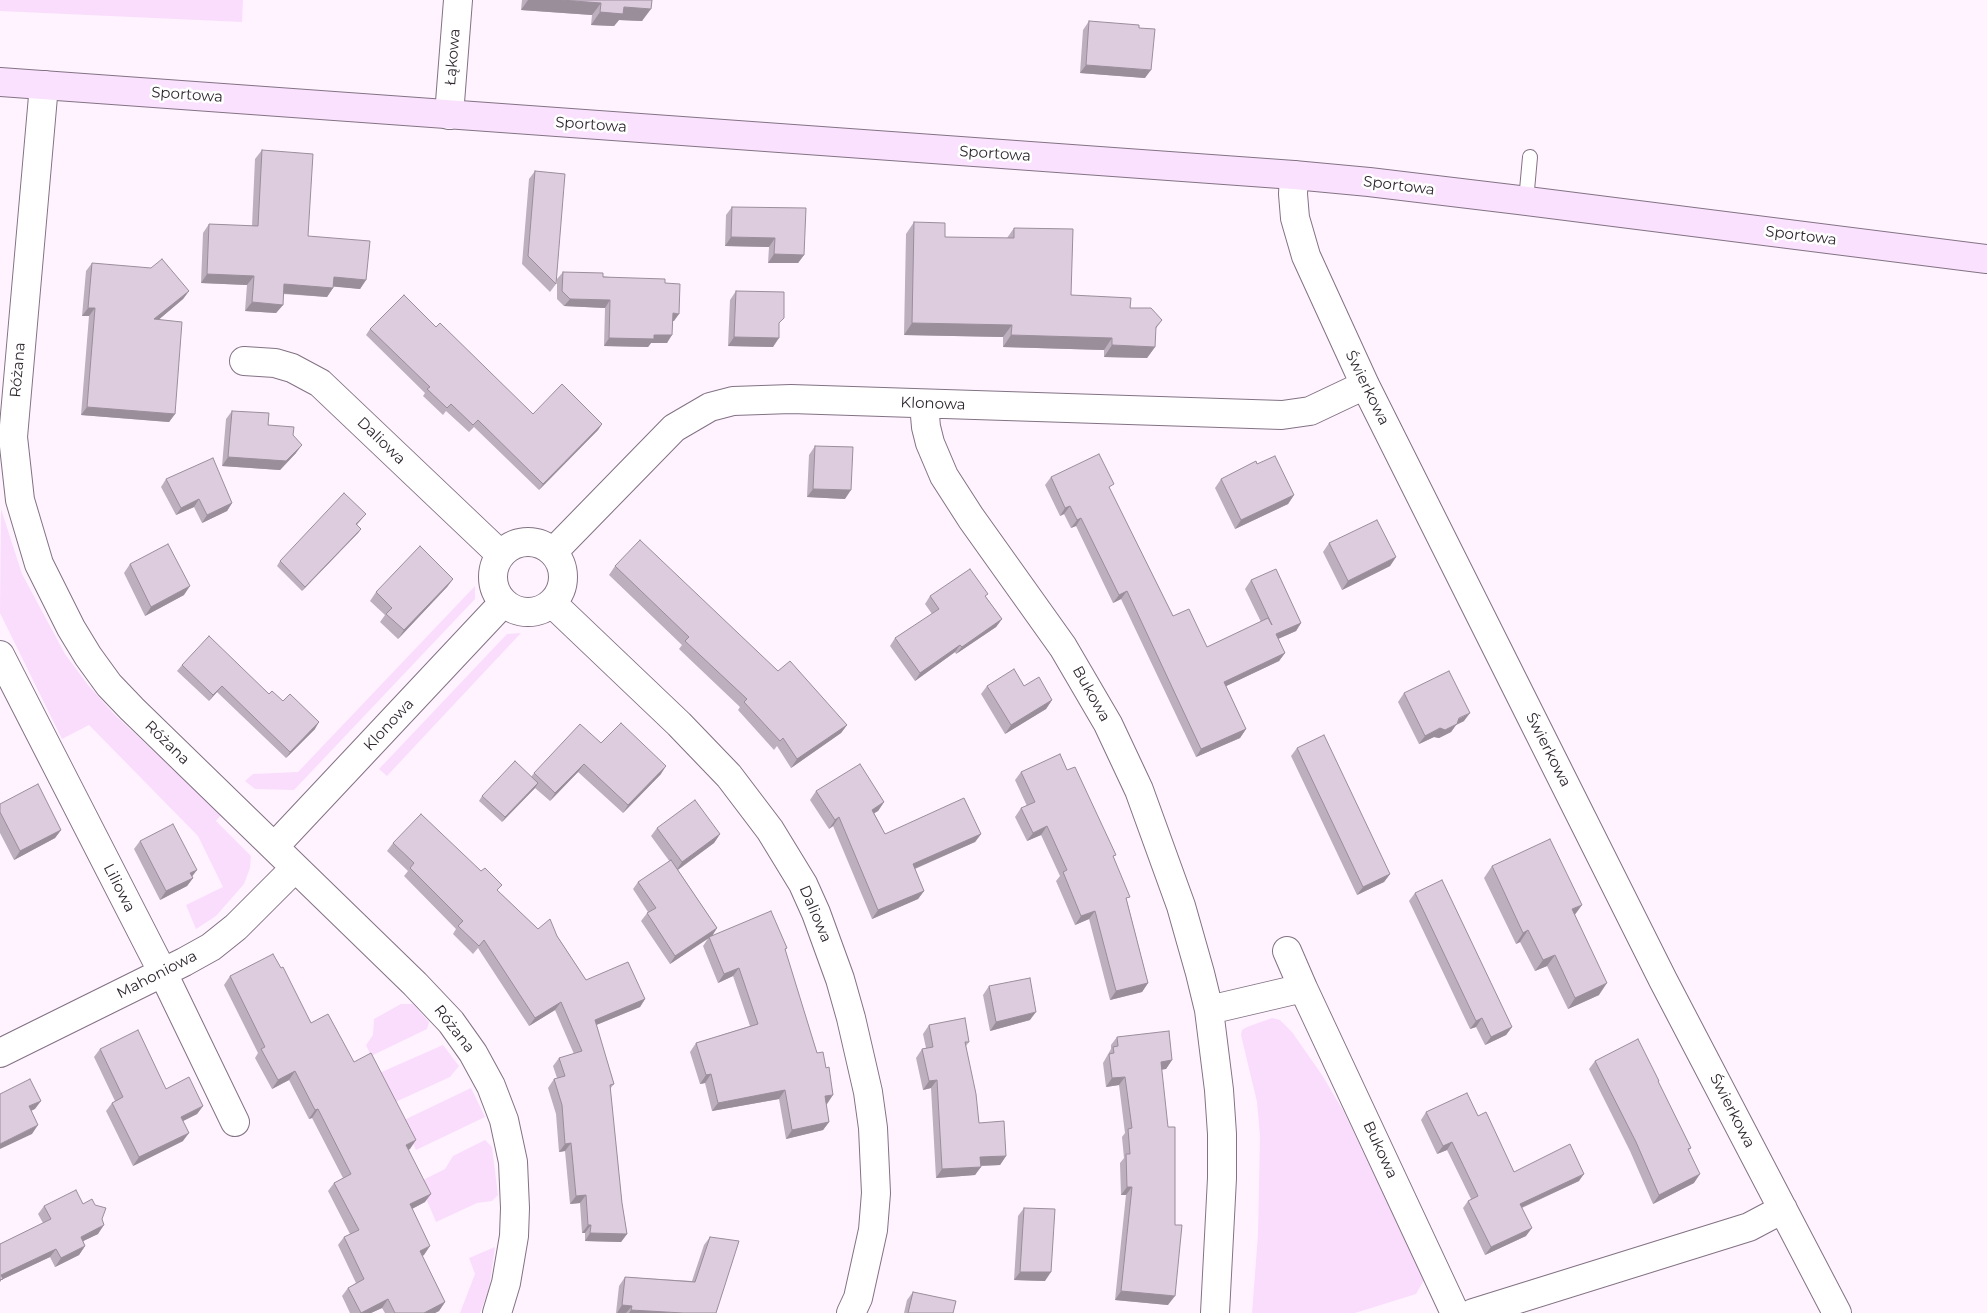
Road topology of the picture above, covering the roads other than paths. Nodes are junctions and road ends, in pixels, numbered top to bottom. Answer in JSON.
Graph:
{"nodes":[{"id":1,"x":458,"y":0,"type":"edge"},
{"id":2,"x":0,"y":82,"type":"edge"},
{"id":3,"x":44,"y":85,"type":"junction"},
{"id":4,"x":449,"y":115,"type":"junction"},
{"id":5,"x":1530,"y":157,"type":"dead end"},
{"id":6,"x":1294,"y":175,"type":"junction"},
{"id":7,"x":1526,"y":201,"type":"junction"},
{"id":8,"x":1987,"y":259,"type":"edge"},
{"id":9,"x":244,"y":361,"type":"dead end"},
{"id":10,"x":1365,"y":385,"type":"junction"},
{"id":11,"x":924,"y":404,"type":"junction"},
{"id":12,"x":553,"y":552,"type":"junction"},
{"id":13,"x":501,"y":555,"type":"junction"},
{"id":14,"x":503,"y":603,"type":"junction"},
{"id":15,"x":552,"y":603,"type":"junction"},
{"id":16,"x":0,"y":655,"type":"edge"},
{"id":17,"x":274,"y":847,"type":"junction"},
{"id":18,"x":295,"y":868,"type":"junction"},
{"id":19,"x":1287,"y":951,"type":"dead end"},
{"id":20,"x":163,"y":973,"type":"junction"},
{"id":21,"x":1303,"y":988,"type":"junction"},
{"id":22,"x":1209,"y":1010,"type":"junction"},
{"id":23,"x":0,"y":1053,"type":"edge"},
{"id":24,"x":235,"y":1122,"type":"dead end"},
{"id":25,"x":1783,"y":1209,"type":"junction"},
{"id":26,"x":497,"y":1313,"type":"edge"},
{"id":27,"x":851,"y":1313,"type":"edge"},
{"id":28,"x":1215,"y":1313,"type":"edge"},
{"id":29,"x":1455,"y":1313,"type":"edge"},
{"id":30,"x":1473,"y":1313,"type":"edge"},
{"id":31,"x":1837,"y":1313,"type":"edge"}],
"edges":[{"from":1,"to":4,"type":"street","name":"Łąkowa"},
{"from":2,"to":3,"type":"street","name":"Sportowa"},
{"from":3,"to":4,"type":"street","name":"Sportowa"},
{"from":3,"to":17,"type":"street","name":"Różana"},
{"from":4,"to":6,"type":"street","name":"Sportowa"},
{"from":5,"to":7,"type":"lane"},
{"from":6,"to":7,"type":"street","name":"Sportowa"},
{"from":6,"to":10,"type":"street","name":"Świerkowa"},
{"from":7,"to":8,"type":"street","name":"Sportowa"},
{"from":9,"to":13,"type":"street","name":"Daliowa"},
{"from":10,"to":11,"type":"street","name":"Klonowa"},
{"from":10,"to":25,"type":"street","name":"Świerkowa"},
{"from":11,"to":12,"type":"street","name":"Klonowa"},
{"from":11,"to":22,"type":"street","name":"Bukowa"},
{"from":12,"to":13,"type":"street"},
{"from":12,"to":15,"type":"street"},
{"from":13,"to":14,"type":"street"},
{"from":14,"to":15,"type":"street"},
{"from":14,"to":17,"type":"street","name":"Klonowa"},
{"from":15,"to":27,"type":"street","name":"Daliowa"},
{"from":16,"to":20,"type":"street","name":"Liliowa"},
{"from":17,"to":18,"type":"street","name":"Różana"},
{"from":18,"to":20,"type":"street","name":"Mahoniowa"},
{"from":18,"to":26,"type":"street","name":"Różana"},
{"from":19,"to":21,"type":"street","name":"Bukowa"},
{"from":20,"to":23,"type":"street","name":"Mahoniowa"},
{"from":20,"to":24,"type":"street","name":"Liliowa"},
{"from":21,"to":22,"type":"street"},
{"from":21,"to":29,"type":"street","name":"Bukowa"},
{"from":22,"to":28,"type":"street","name":"Bukowa"},
{"from":25,"to":30,"type":"street"},
{"from":25,"to":31,"type":"street","name":"Świerkowa"}]}
